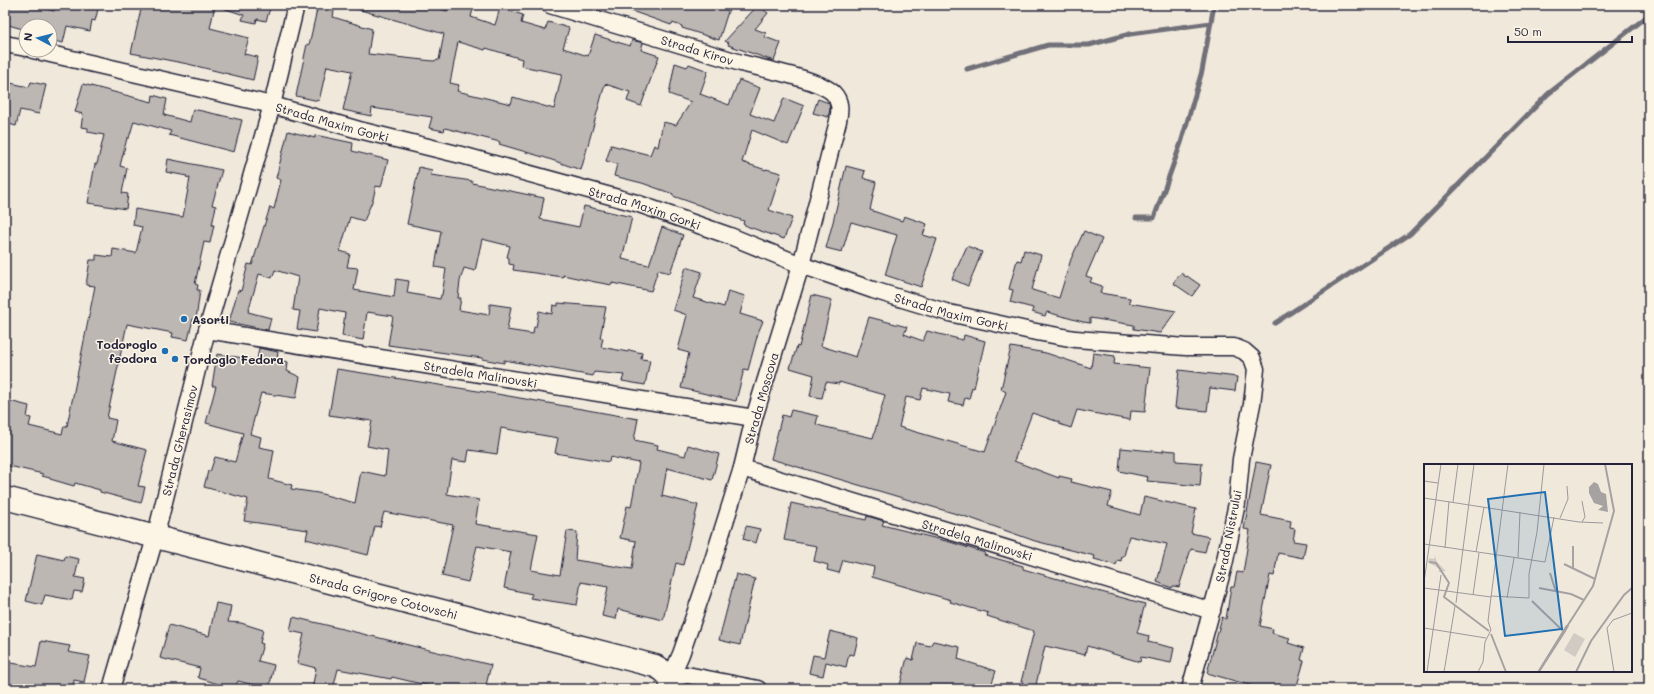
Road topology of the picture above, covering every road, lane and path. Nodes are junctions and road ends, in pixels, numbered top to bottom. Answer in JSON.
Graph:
{"nodes":[{"id":1,"x":296,"y":5,"type":"edge"},
{"id":2,"x":550,"y":5,"type":"edge"},
{"id":3,"x":5,"y":44,"type":"edge"},
{"id":4,"x":18,"y":46,"type":"edge"},
{"id":5,"x":58,"y":56,"type":"edge"},
{"id":6,"x":839,"y":103,"type":"joint"},
{"id":7,"x":272,"y":105,"type":"junction"},
{"id":8,"x":801,"y":265,"type":"junction"},
{"id":9,"x":207,"y":330,"type":"junction"},
{"id":10,"x":1252,"y":358,"type":"joint"},
{"id":11,"x":754,"y":418,"type":"junction"},
{"id":12,"x":742,"y":468,"type":"junction"},
{"id":13,"x":5,"y":498,"type":"edge"},
{"id":14,"x":155,"y":538,"type":"junction"},
{"id":15,"x":1212,"y":611,"type":"junction"},
{"id":16,"x":671,"y":684,"type":"edge"},
{"id":17,"x":111,"y":689,"type":"edge"},
{"id":18,"x":758,"y":689,"type":"edge"},
{"id":19,"x":1190,"y":689,"type":"edge"}],
"edges":[{"from":1,"to":7,"type":"street","name":"Strada Gherasimov"},
{"from":2,"to":6,"type":"street","name":"Strada Kirov"},
{"from":3,"to":4,"type":"street"},
{"from":5,"to":7,"type":"street","name":"Strada Maxim Gorki"},
{"from":6,"to":8,"type":"street","name":"Strada Moscova"},
{"from":7,"to":8,"type":"street","name":"Strada Maxim Gorki"},
{"from":7,"to":9,"type":"street","name":"Strada Gherasimov"},
{"from":8,"to":10,"type":"street","name":"Strada Maxim Gorki"},
{"from":8,"to":11,"type":"street","name":"Strada Moscova"},
{"from":9,"to":11,"type":"street","name":"Stradela Malinovski"},
{"from":9,"to":14,"type":"street","name":"Strada Gherasimov"},
{"from":10,"to":15,"type":"street","name":"Strada Nistrului"},
{"from":11,"to":12,"type":"street","name":"Strada Moscova"},
{"from":12,"to":15,"type":"street","name":"Stradela Malinovski"},
{"from":12,"to":16,"type":"street","name":"Strada Moscova"},
{"from":13,"to":14,"type":"street","name":"Strada Grigore Cotovschi"},
{"from":14,"to":16,"type":"street","name":"Strada Grigore Cotovschi"},
{"from":14,"to":17,"type":"street","name":"Strada Gherasimov"},
{"from":15,"to":19,"type":"street","name":"Strada Nistrului"},
{"from":16,"to":18,"type":"street"}]}
